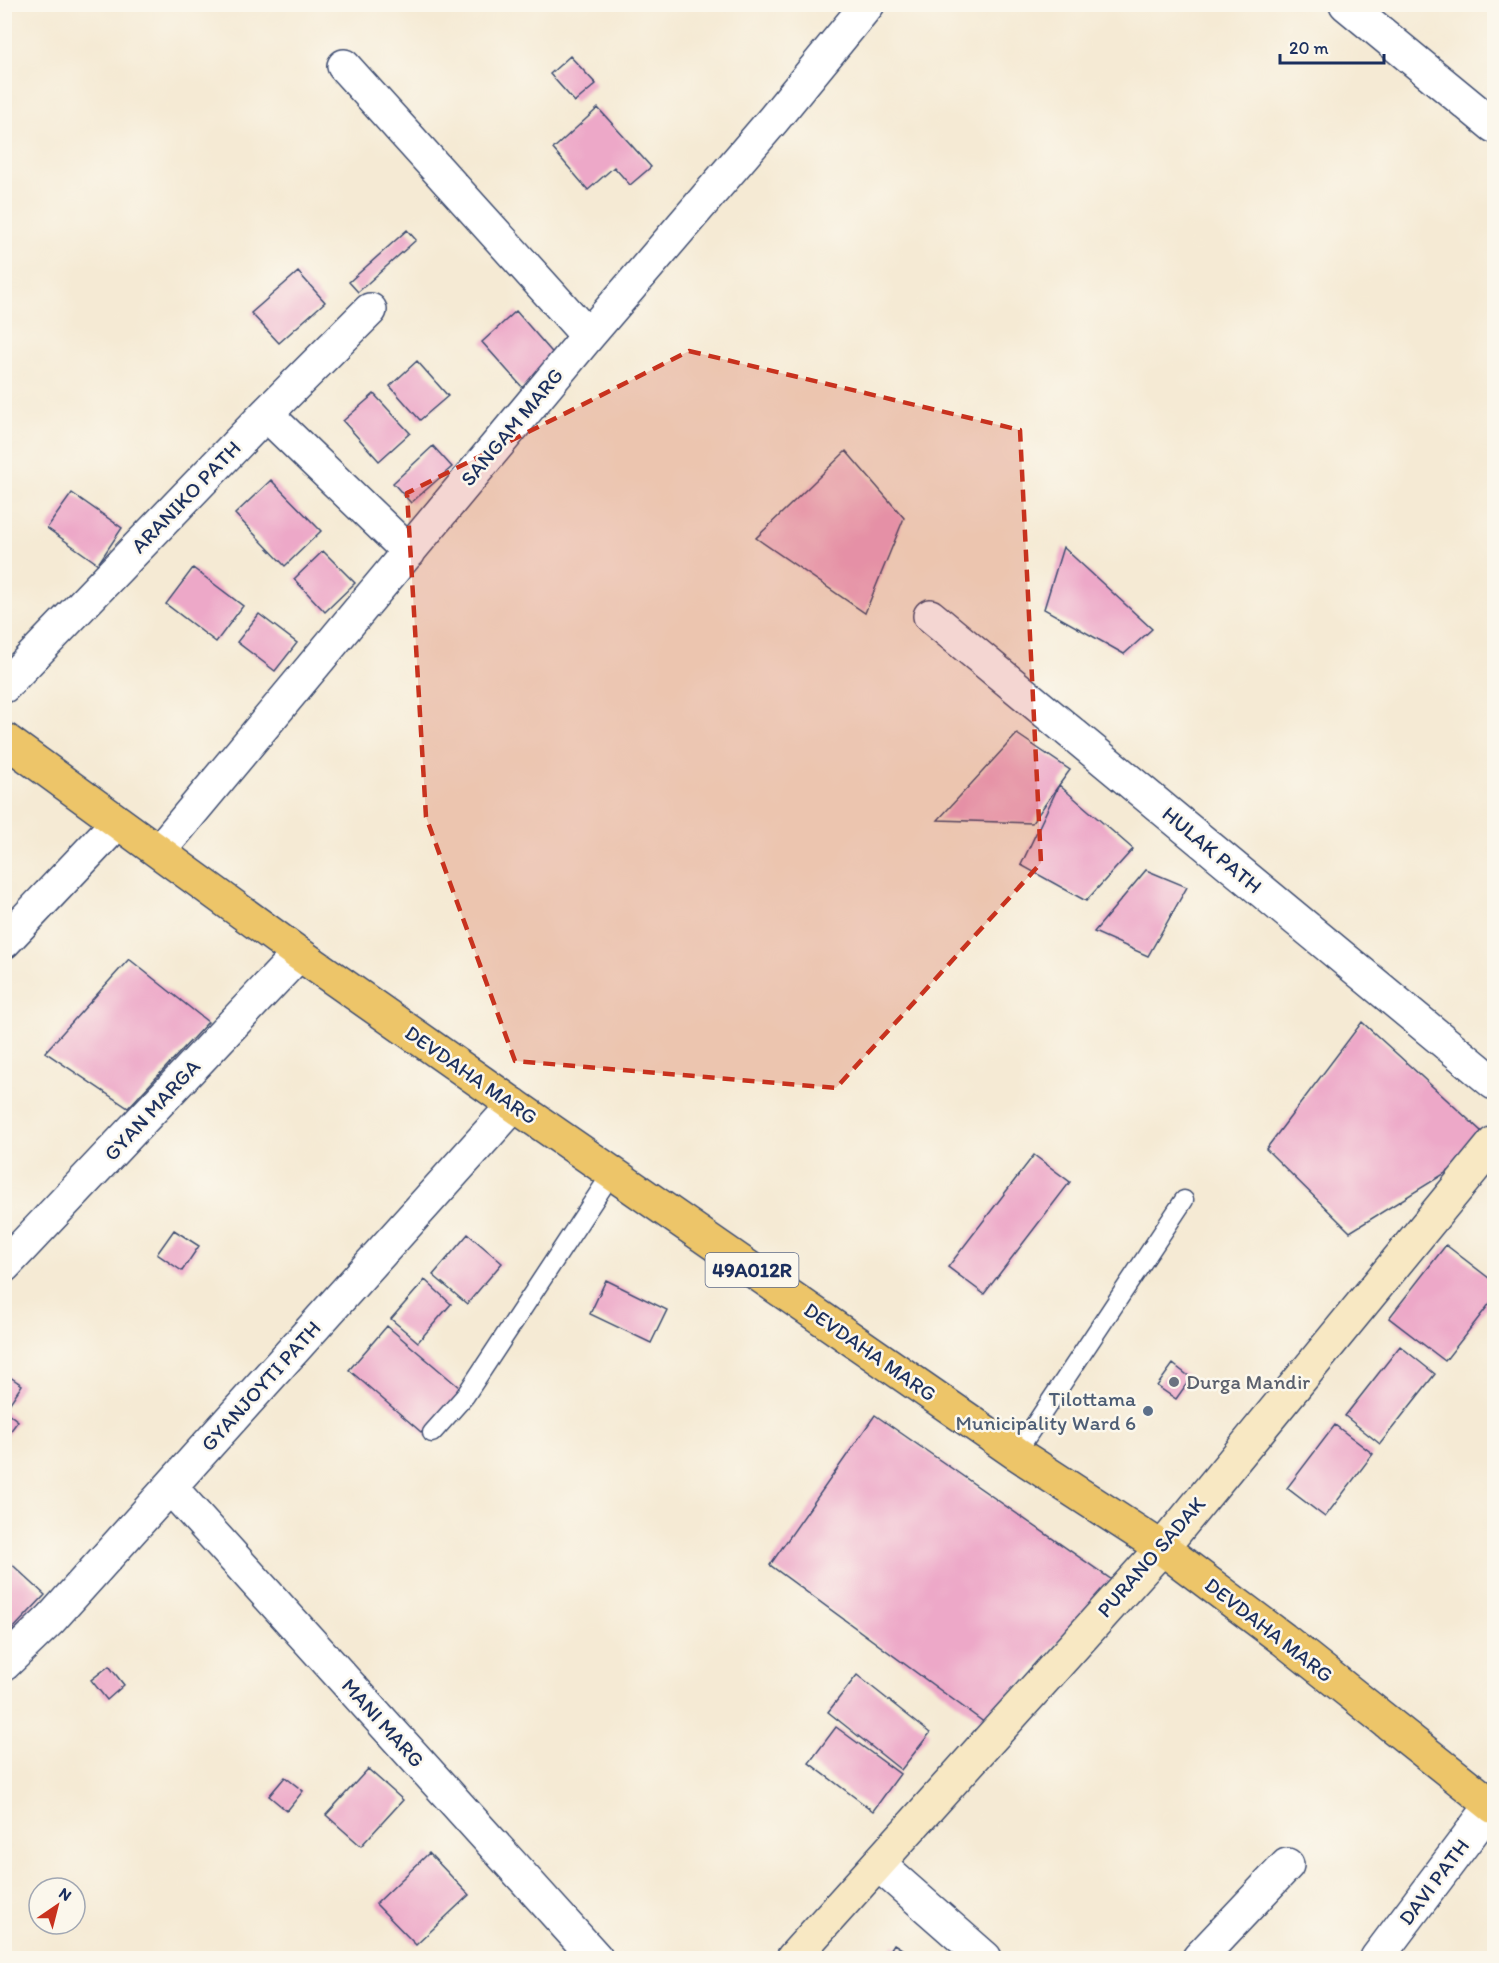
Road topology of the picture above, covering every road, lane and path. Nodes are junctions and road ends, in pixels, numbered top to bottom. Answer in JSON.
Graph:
{"nodes":[{"id":1,"x":868,"y":4,"type":"edge"},
{"id":2,"x":1346,"y":4,"type":"edge"},
{"id":3,"x":344,"y":66,"type":"dead end"},
{"id":4,"x":1494,"y":126,"type":"edge"},
{"id":5,"x":370,"y":310,"type":"dead end"},
{"id":6,"x":588,"y":336,"type":"junction"},
{"id":7,"x":266,"y":414,"type":"junction"},
{"id":8,"x":409,"y":552,"type":"junction"},
{"id":9,"x":930,"y":616,"type":"dead end"},
{"id":10,"x":4,"y":686,"type":"edge"},
{"id":11,"x":4,"y":739,"type":"edge"},
{"id":12,"x":117,"y":823,"type":"junction"},
{"id":13,"x":159,"y":852,"type":"junction"},
{"id":14,"x":4,"y":942,"type":"edge"},
{"id":15,"x":298,"y":954,"type":"junction"},
{"id":16,"x":1494,"y":1083,"type":"edge"},
{"id":17,"x":514,"y":1105,"type":"junction"},
{"id":18,"x":1494,"y":1143,"type":"edge"},
{"id":19,"x":612,"y":1173,"type":"junction"},
{"id":20,"x":1184,"y":1200,"type":"dead end"},
{"id":21,"x":4,"y":1266,"type":"edge"},
{"id":22,"x":432,"y":1433,"type":"dead end"},
{"id":23,"x":1016,"y":1453,"type":"junction"},
{"id":24,"x":170,"y":1487,"type":"junction"},
{"id":25,"x":1162,"y":1548,"type":"junction"},
{"id":26,"x":4,"y":1664,"type":"edge"},
{"id":27,"x":1493,"y":1806,"type":"edge"},
{"id":28,"x":878,"y":1864,"type":"junction"},
{"id":29,"x":1287,"y":1865,"type":"dead end"},
{"id":30,"x":596,"y":1959,"type":"edge"},
{"id":31,"x":793,"y":1959,"type":"edge"},
{"id":32,"x":985,"y":1959,"type":"edge"},
{"id":33,"x":1200,"y":1959,"type":"edge"},
{"id":34,"x":1377,"y":1959,"type":"edge"}],
"edges":[{"from":1,"to":6,"type":"street","name":"SANGAM MARG"},
{"from":2,"to":4,"type":"street"},
{"from":3,"to":6,"type":"street"},
{"from":5,"to":7,"type":"street","name":"ARANIKO PATH"},
{"from":6,"to":8,"type":"street","name":"SANGAM MARG"},
{"from":7,"to":8,"type":"street"},
{"from":7,"to":10,"type":"street","name":"ARANIKO PATH"},
{"from":8,"to":13,"type":"street","name":"SANGAM MARG"},
{"from":9,"to":16,"type":"street","name":"HULAK PATH"},
{"from":11,"to":12,"type":"main road","name":"DEVDAHA MARG","number":"49A012R"},
{"from":12,"to":13,"type":"main road","name":"DEVDAHA MARG","number":"49A012R"},
{"from":12,"to":14,"type":"street"},
{"from":13,"to":15,"type":"main road","name":"DEVDAHA MARG","number":"49A012R"},
{"from":15,"to":17,"type":"main road","name":"DEVDAHA MARG","number":"49A012R"},
{"from":15,"to":21,"type":"street","name":"GYAN MARGA"},
{"from":17,"to":19,"type":"main road","name":"DEVDAHA MARG","number":"49A012R"},
{"from":17,"to":24,"type":"street","name":"GYANJOYTI PATH"},
{"from":18,"to":25,"type":"main road","name":"PURANO SADAK"},
{"from":19,"to":22,"type":"lane"},
{"from":19,"to":23,"type":"main road","name":"DEVDAHA MARG","number":"49A012R"},
{"from":20,"to":23,"type":"lane"},
{"from":23,"to":25,"type":"main road","name":"DEVDAHA MARG","number":"49A012R"},
{"from":24,"to":26,"type":"street","name":"GYANJOYTI PATH"},
{"from":24,"to":30,"type":"street","name":"MANI MARG"},
{"from":25,"to":27,"type":"main road","name":"DEVDAHA MARG","number":"49A012R"},
{"from":25,"to":28,"type":"main road","name":"PURANO SADAK"},
{"from":27,"to":34,"type":"street","name":"DAVI PATH"},
{"from":28,"to":31,"type":"main road","name":"PURANO SADAK"},
{"from":28,"to":32,"type":"street"},
{"from":29,"to":33,"type":"street"}]}
